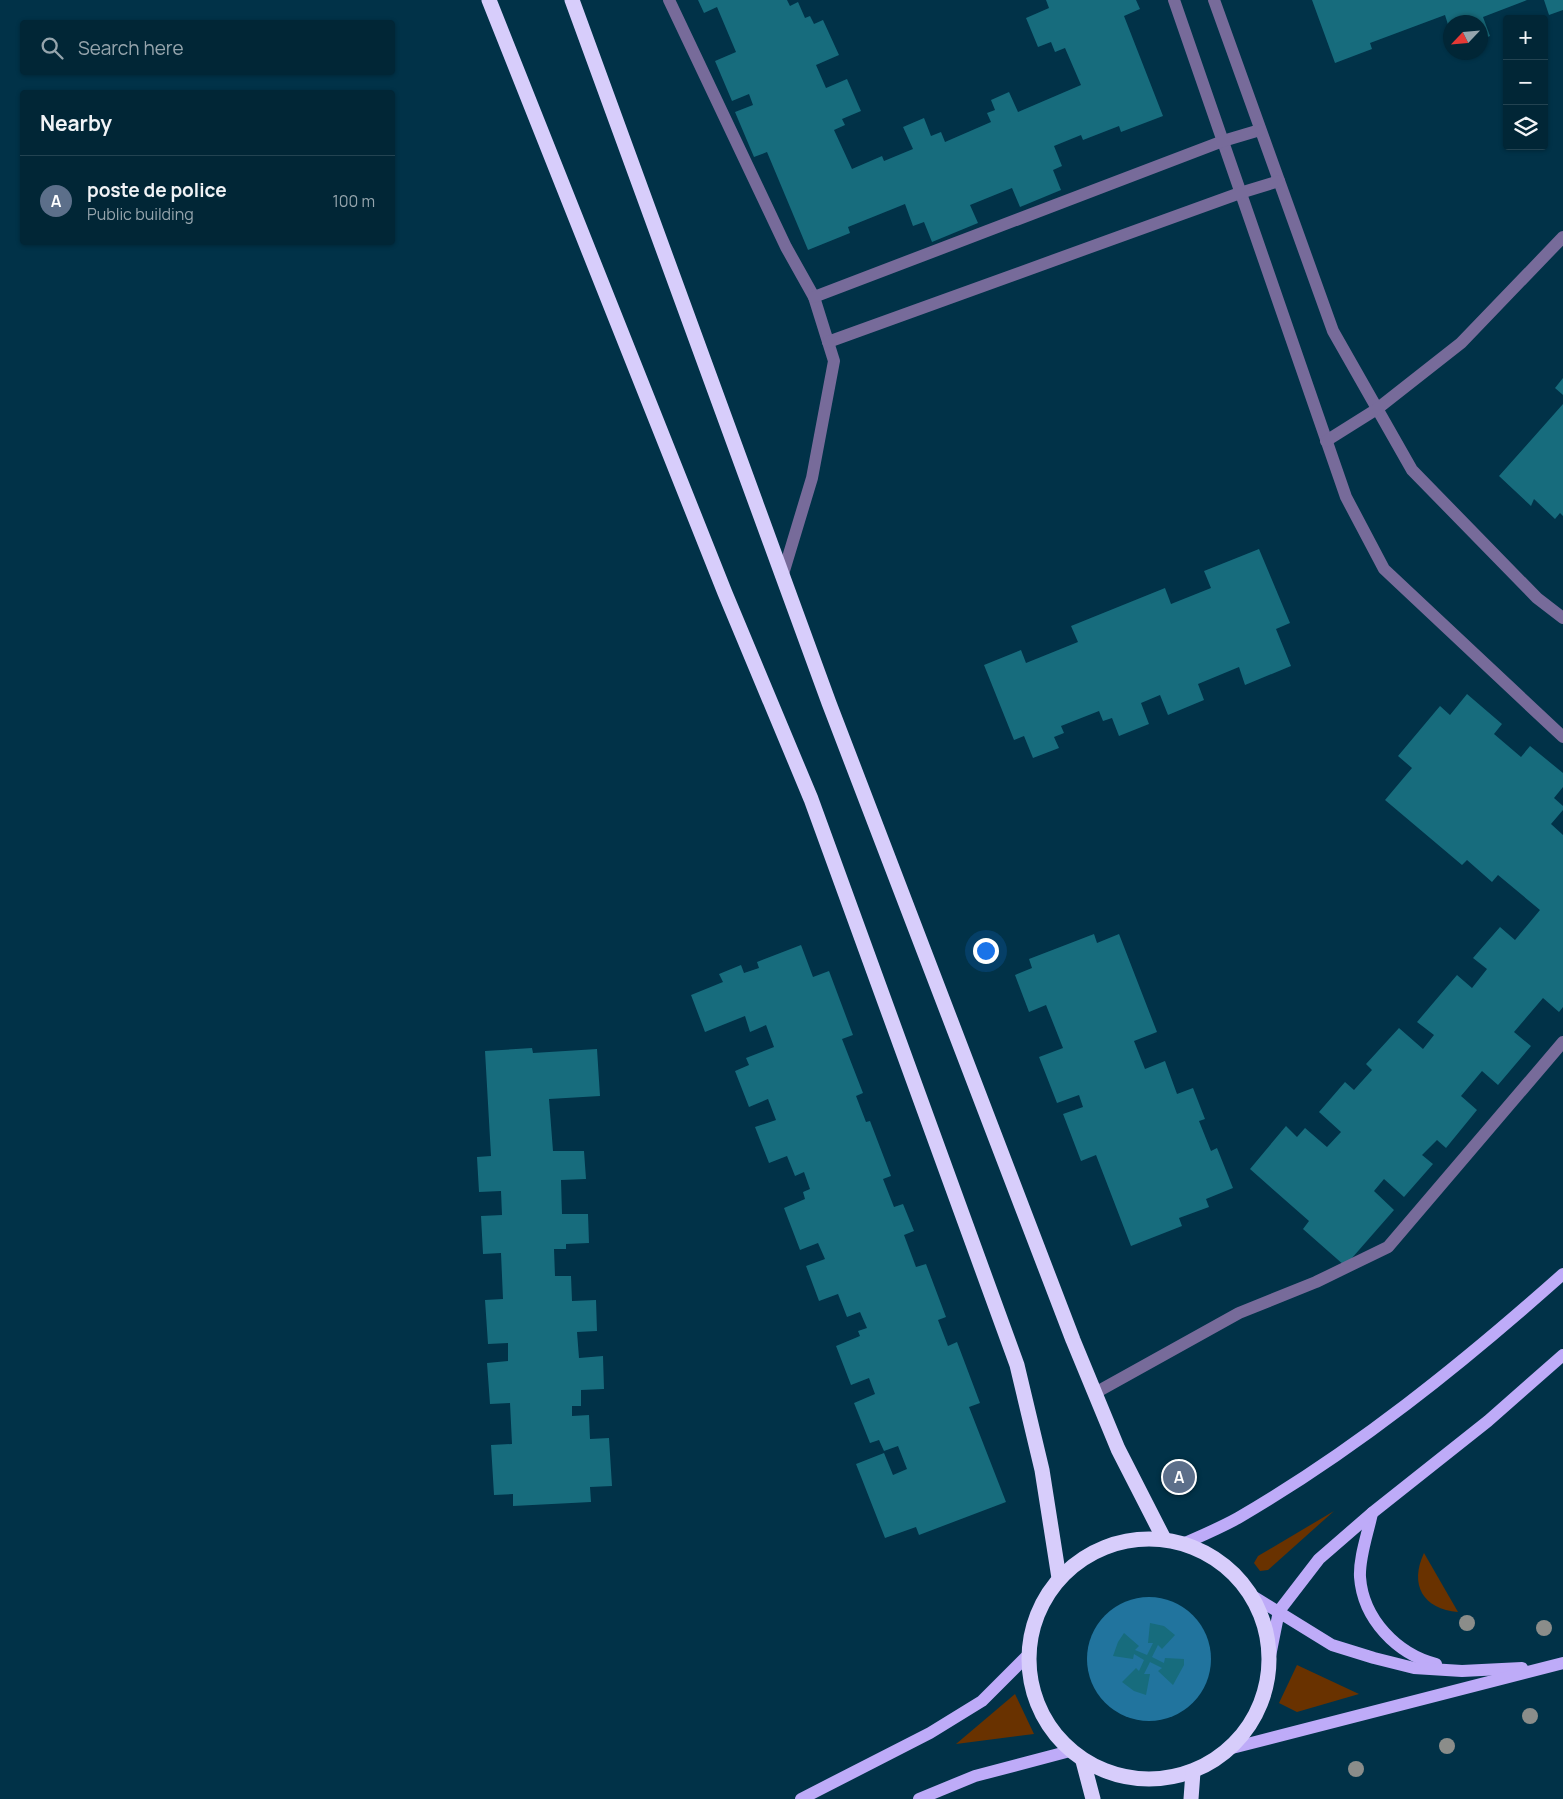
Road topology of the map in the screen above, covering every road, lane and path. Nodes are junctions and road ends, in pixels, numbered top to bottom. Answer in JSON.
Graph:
{"nodes":[{"id":1,"x":489,"y":0,"type":"edge"},
{"id":2,"x":572,"y":0,"type":"edge"},
{"id":3,"x":669,"y":0,"type":"edge"},
{"id":4,"x":1174,"y":0,"type":"edge"},
{"id":5,"x":1214,"y":0,"type":"edge"},
{"id":6,"x":1260,"y":130,"type":"junction"},
{"id":7,"x":1223,"y":141,"type":"junction"},
{"id":8,"x":1279,"y":181,"type":"junction"},
{"id":9,"x":1240,"y":192,"type":"junction"},
{"id":10,"x":1563,"y":236,"type":"edge"},
{"id":11,"x":814,"y":297,"type":"junction"},
{"id":12,"x":828,"y":342,"type":"junction"},
{"id":13,"x":1377,"y":409,"type":"junction"},
{"id":14,"x":1326,"y":441,"type":"junction"},
{"id":15,"x":782,"y":574,"type":"junction"},
{"id":16,"x":1563,"y":618,"type":"edge"},
{"id":17,"x":1563,"y":737,"type":"edge"},
{"id":18,"x":1563,"y":1042,"type":"edge"},
{"id":19,"x":1563,"y":1274,"type":"edge"},
{"id":20,"x":1563,"y":1354,"type":"edge"},
{"id":21,"x":1095,"y":1393,"type":"junction"},
{"id":22,"x":1372,"y":1513,"type":"junction"},
{"id":23,"x":1164,"y":1539,"type":"junction"},
{"id":24,"x":1183,"y":1544,"type":"junction"},
{"id":25,"x":1059,"y":1578,"type":"junction"},
{"id":26,"x":1251,"y":1595,"type":"junction"},
{"id":27,"x":1279,"y":1611,"type":"junction"},
{"id":28,"x":1028,"y":1655,"type":"junction"},
{"id":29,"x":1270,"y":1656,"type":"junction"},
{"id":30,"x":1557,"y":1665,"type":"edge"},
{"id":31,"x":1462,"y":1671,"type":"junction"},
{"id":32,"x":1232,"y":1748,"type":"junction"},
{"id":33,"x":1070,"y":1750,"type":"junction"},
{"id":34,"x":1083,"y":1761,"type":"junction"},
{"id":35,"x":1192,"y":1772,"type":"junction"},
{"id":36,"x":801,"y":1799,"type":"edge"},
{"id":37,"x":919,"y":1799,"type":"edge"},
{"id":38,"x":1093,"y":1799,"type":"edge"},
{"id":39,"x":1191,"y":1799,"type":"edge"}],
"edges":[{"from":1,"to":25,"type":"highway"},
{"from":2,"to":15,"type":"highway"},
{"from":3,"to":11,"type":"street"},
{"from":4,"to":7,"type":"street"},
{"from":5,"to":6,"type":"street"},
{"from":6,"to":7,"type":"street"},
{"from":6,"to":8,"type":"street"},
{"from":7,"to":9,"type":"street"},
{"from":7,"to":11,"type":"street"},
{"from":8,"to":9,"type":"street"},
{"from":8,"to":13,"type":"street"},
{"from":9,"to":12,"type":"street"},
{"from":9,"to":14,"type":"street"},
{"from":10,"to":13,"type":"street"},
{"from":11,"to":12,"type":"street"},
{"from":12,"to":15,"type":"street"},
{"from":13,"to":14,"type":"street"},
{"from":13,"to":16,"type":"street"},
{"from":14,"to":17,"type":"street"},
{"from":15,"to":21,"type":"highway"},
{"from":18,"to":21,"type":"street"},
{"from":19,"to":24,"type":"main road"},
{"from":20,"to":22,"type":"main road"},
{"from":21,"to":23,"type":"highway"},
{"from":22,"to":27,"type":"main road"},
{"from":22,"to":31,"type":"main road"},
{"from":23,"to":24,"type":"highway"},
{"from":23,"to":25,"type":"highway"},
{"from":24,"to":26,"type":"highway"},
{"from":25,"to":28,"type":"highway"},
{"from":26,"to":27,"type":"main road"},
{"from":26,"to":29,"type":"highway"},
{"from":27,"to":29,"type":"main road"},
{"from":27,"to":31,"type":"main road"},
{"from":28,"to":33,"type":"highway"},
{"from":28,"to":36,"type":"main road"},
{"from":29,"to":32,"type":"highway"},
{"from":30,"to":31,"type":"main road"},
{"from":30,"to":32,"type":"main road"},
{"from":32,"to":35,"type":"highway"},
{"from":33,"to":34,"type":"highway"},
{"from":33,"to":37,"type":"main road"},
{"from":34,"to":35,"type":"highway"},
{"from":34,"to":38,"type":"highway"},
{"from":35,"to":39,"type":"highway"}]}
